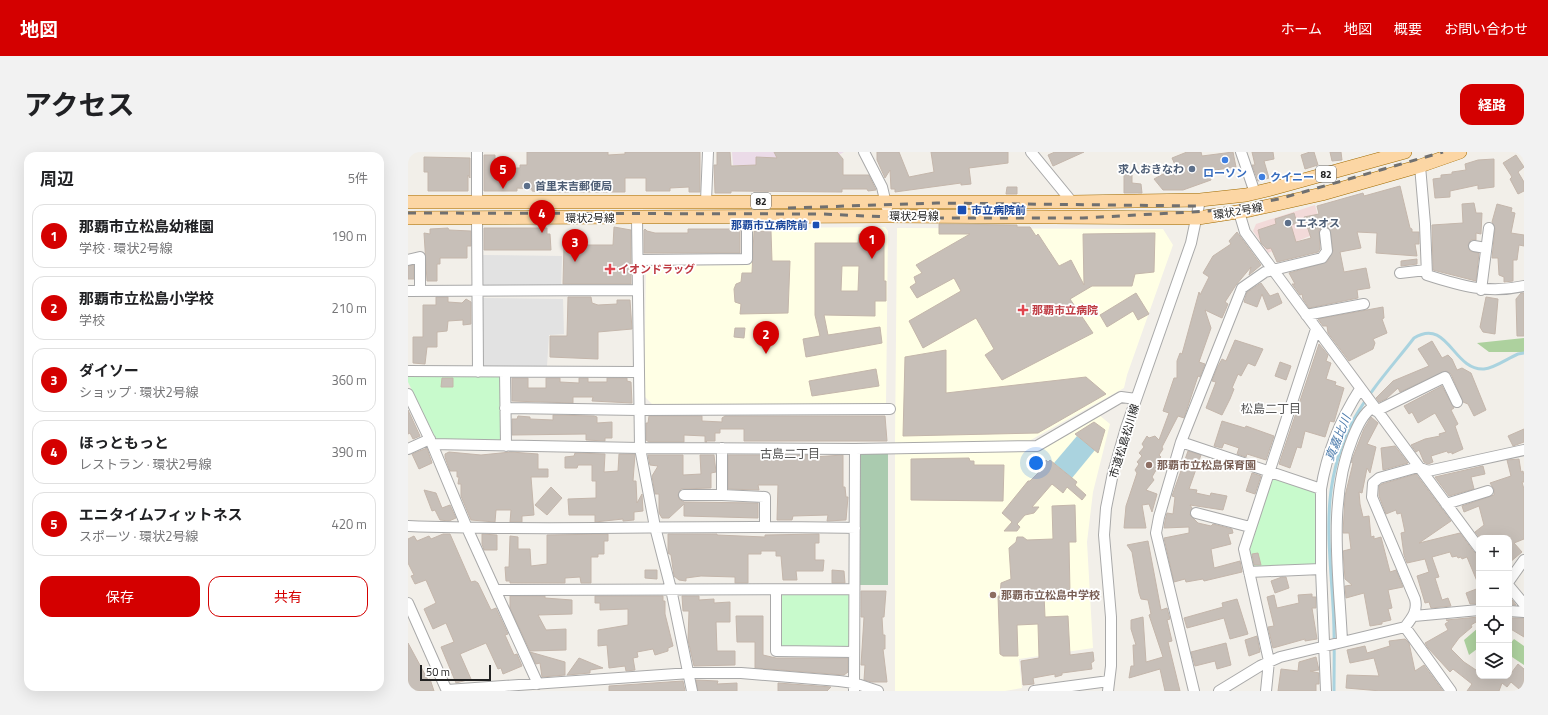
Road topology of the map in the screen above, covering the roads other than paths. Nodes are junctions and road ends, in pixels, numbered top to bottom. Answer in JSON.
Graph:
{"nodes":[{"id":1,"x":477,"y":152,"type":"edge"},
{"id":2,"x":708,"y":152,"type":"edge"},
{"id":3,"x":864,"y":152,"type":"edge"},
{"id":4,"x":1241,"y":152,"type":"edge"},
{"id":5,"x":1405,"y":152,"type":"edge"},
{"id":6,"x":1460,"y":152,"type":"edge"},
{"id":7,"x":1035,"y":153,"type":"edge"},
{"id":8,"x":1420,"y":166,"type":"junction"},
{"id":9,"x":1255,"y":193,"type":"junction"},
{"id":10,"x":1200,"y":200,"type":"junction"},
{"id":11,"x":706,"y":201,"type":"junction"},
{"id":12,"x":408,"y":202,"type":"edge"},
{"id":13,"x":477,"y":202,"type":"junction"},
{"id":14,"x":886,"y":202,"type":"junction"},
{"id":15,"x":1072,"y":202,"type":"junction"},
{"id":16,"x":1239,"y":212,"type":"junction"},
{"id":17,"x":888,"y":216,"type":"junction"},
{"id":18,"x":408,"y":218,"type":"edge"},
{"id":19,"x":477,"y":218,"type":"junction"},
{"id":20,"x":637,"y":218,"type":"junction"},
{"id":21,"x":746,"y":218,"type":"junction"},
{"id":22,"x":1198,"y":218,"type":"junction"},
{"id":23,"x":1489,"y":228,"type":"dead end"},
{"id":24,"x":1325,"y":233,"type":"dead end"},
{"id":25,"x":1474,"y":246,"type":"dead end"},
{"id":26,"x":1486,"y":248,"type":"junction"},
{"id":27,"x":408,"y":260,"type":"edge"},
{"id":28,"x":638,"y":260,"type":"junction"},
{"id":29,"x":1273,"y":270,"type":"junction"},
{"id":30,"x":1426,"y":270,"type":"junction"},
{"id":31,"x":1400,"y":273,"type":"dead end"},
{"id":32,"x":1524,"y":286,"type":"edge"},
{"id":33,"x":638,"y":290,"type":"junction"},
{"id":34,"x":1481,"y":290,"type":"junction"},
{"id":35,"x":408,"y":291,"type":"edge"},
{"id":36,"x":420,"y":291,"type":"junction"},
{"id":37,"x":477,"y":291,"type":"junction"},
{"id":38,"x":1364,"y":304,"type":"dead end"},
{"id":39,"x":1306,"y":315,"type":"junction"},
{"id":40,"x":1316,"y":329,"type":"junction"},
{"id":41,"x":408,"y":371,"type":"edge"},
{"id":42,"x":478,"y":372,"type":"junction"},
{"id":43,"x":505,"y":372,"type":"junction"},
{"id":44,"x":638,"y":372,"type":"junction"},
{"id":45,"x":1362,"y":392,"type":"junction"},
{"id":46,"x":408,"y":394,"type":"edge"},
{"id":47,"x":1136,"y":399,"type":"junction"},
{"id":48,"x":1456,"y":402,"type":"dead end"},
{"id":49,"x":1374,"y":407,"type":"junction"},
{"id":50,"x":505,"y":408,"type":"junction"},
{"id":51,"x":890,"y":409,"type":"dead end"},
{"id":52,"x":639,"y":410,"type":"junction"},
{"id":53,"x":431,"y":442,"type":"junction"},
{"id":54,"x":1181,"y":442,"type":"junction"},
{"id":55,"x":506,"y":446,"type":"junction"},
{"id":56,"x":408,"y":448,"type":"edge"},
{"id":57,"x":640,"y":448,"type":"junction"},
{"id":58,"x":722,"y":448,"type":"junction"},
{"id":59,"x":855,"y":449,"type":"junction"},
{"id":60,"x":1524,"y":450,"type":"edge"},
{"id":61,"x":1418,"y":467,"type":"junction"},
{"id":62,"x":1270,"y":472,"type":"junction"},
{"id":63,"x":1321,"y":488,"type":"junction"},
{"id":64,"x":1488,"y":491,"type":"dead end"},
{"id":65,"x":684,"y":495,"type":"dead end"},
{"id":66,"x":722,"y":495,"type":"junction"},
{"id":67,"x":1446,"y":504,"type":"junction"},
{"id":68,"x":1196,"y":513,"type":"dead end"},
{"id":69,"x":408,"y":526,"type":"edge"},
{"id":70,"x":766,"y":526,"type":"junction"},
{"id":71,"x":655,"y":527,"type":"junction"},
{"id":72,"x":1250,"y":527,"type":"junction"},
{"id":73,"x":467,"y":528,"type":"junction"},
{"id":74,"x":855,"y":528,"type":"junction"},
{"id":75,"x":1476,"y":544,"type":"edge"},
{"id":76,"x":1524,"y":560,"type":"edge"},
{"id":77,"x":1321,"y":569,"type":"junction"},
{"id":78,"x":1249,"y":572,"type":"junction"},
{"id":79,"x":1512,"y":577,"type":"edge"},
{"id":80,"x":671,"y":589,"type":"junction"},
{"id":81,"x":854,"y":589,"type":"junction"},
{"id":82,"x":496,"y":590,"type":"junction"},
{"id":83,"x":776,"y":590,"type":"junction"},
{"id":84,"x":1512,"y":590,"type":"edge"},
{"id":85,"x":408,"y":603,"type":"edge"},
{"id":86,"x":1524,"y":604,"type":"edge"},
{"id":87,"x":1476,"y":610,"type":"edge"},
{"id":88,"x":1512,"y":611,"type":"edge"},
{"id":89,"x":1524,"y":612,"type":"edge"},
{"id":90,"x":1414,"y":616,"type":"junction"},
{"id":91,"x":1405,"y":627,"type":"junction"},
{"id":92,"x":1341,"y":642,"type":"junction"},
{"id":93,"x":1327,"y":645,"type":"junction"},
{"id":94,"x":854,"y":652,"type":"junction"},
{"id":95,"x":1269,"y":661,"type":"junction"},
{"id":96,"x":690,"y":673,"type":"junction"},
{"id":97,"x":538,"y":684,"type":"junction"},
{"id":98,"x":1109,"y":686,"type":"edge"},
{"id":99,"x":854,"y":687,"type":"edge"},
{"id":100,"x":447,"y":690,"type":"edge"},
{"id":101,"x":692,"y":691,"type":"edge"},
{"id":102,"x":878,"y":691,"type":"edge"},
{"id":103,"x":1034,"y":691,"type":"edge"},
{"id":104,"x":1194,"y":691,"type":"edge"},
{"id":105,"x":1219,"y":691,"type":"edge"},
{"id":106,"x":1266,"y":691,"type":"edge"},
{"id":107,"x":1326,"y":691,"type":"edge"},
{"id":108,"x":1452,"y":691,"type":"edge"}],
"edges":[{"from":1,"to":13,"type":"street"},
{"from":2,"to":11,"type":"street"},
{"from":3,"to":14,"type":"street"},
{"from":4,"to":9,"type":"street"},
{"from":5,"to":9,"type":"main road","name":"環状2号線","number":"82"},
{"from":6,"to":8,"type":"main road","name":"環状2号線","number":"82"},
{"from":7,"to":15,"type":"street"},
{"from":8,"to":16,"type":"main road","name":"環状2号線","number":"82"},
{"from":8,"to":30,"type":"street"},
{"from":9,"to":10,"type":"main road","name":"環状2号線","number":"82"},
{"from":10,"to":15,"type":"main road","name":"環状2号線","number":"82"},
{"from":10,"to":22,"type":"street","name":"市道松島松川線"},
{"from":11,"to":13,"type":"main road","name":"環状2号線","number":"82"},
{"from":11,"to":14,"type":"main road","name":"環状2号線","number":"82"},
{"from":12,"to":13,"type":"main road","name":"環状2号線","number":"82"},
{"from":14,"to":15,"type":"main road","name":"環状2号線","number":"82"},
{"from":14,"to":17,"type":"street"},
{"from":16,"to":22,"type":"main road","name":"環状2号線","number":"82"},
{"from":16,"to":29,"type":"street"},
{"from":17,"to":21,"type":"main road","name":"環状2号線","number":"82"},
{"from":17,"to":22,"type":"main road","name":"環状2号線","number":"82"},
{"from":18,"to":19,"type":"main road","name":"環状2号線","number":"82"},
{"from":19,"to":20,"type":"main road","name":"環状2号線","number":"82"},
{"from":19,"to":37,"type":"street"},
{"from":20,"to":21,"type":"main road","name":"環状2号線","number":"82"},
{"from":20,"to":28,"type":"street"},
{"from":21,"to":28,"type":"street"},
{"from":22,"to":47,"type":"street","name":"市道松島松川線"},
{"from":23,"to":26,"type":"street"},
{"from":24,"to":29,"type":"street"},
{"from":25,"to":26,"type":"street"},
{"from":26,"to":34,"type":"street"},
{"from":27,"to":36,"type":"street"},
{"from":28,"to":33,"type":"street"},
{"from":29,"to":39,"type":"street"},
{"from":29,"to":54,"type":"street"},
{"from":30,"to":31,"type":"street"},
{"from":30,"to":34,"type":"street"},
{"from":32,"to":34,"type":"street"},
{"from":33,"to":37,"type":"street"},
{"from":33,"to":44,"type":"street"},
{"from":35,"to":36,"type":"street"},
{"from":36,"to":37,"type":"street"},
{"from":37,"to":42,"type":"street"},
{"from":38,"to":39,"type":"street"},
{"from":39,"to":40,"type":"street"},
{"from":40,"to":45,"type":"street"},
{"from":40,"to":62,"type":"street"},
{"from":41,"to":42,"type":"street"},
{"from":42,"to":43,"type":"street"},
{"from":43,"to":44,"type":"street"},
{"from":43,"to":50,"type":"street"},
{"from":44,"to":52,"type":"street"},
{"from":45,"to":49,"type":"street"},
{"from":45,"to":63,"type":"street"},
{"from":46,"to":53,"type":"street"},
{"from":47,"to":59,"type":"street"},
{"from":47,"to":98,"type":"street","name":"市道松島松川線"},
{"from":48,"to":49,"type":"street"},
{"from":49,"to":61,"type":"street"},
{"from":49,"to":92,"type":"street"},
{"from":50,"to":52,"type":"street"},
{"from":50,"to":55,"type":"street"},
{"from":51,"to":52,"type":"street"},
{"from":52,"to":57,"type":"street"},
{"from":53,"to":55,"type":"street"},
{"from":53,"to":56,"type":"street"},
{"from":53,"to":73,"type":"street"},
{"from":54,"to":62,"type":"street"},
{"from":54,"to":104,"type":"street"},
{"from":55,"to":57,"type":"street"},
{"from":57,"to":58,"type":"street"},
{"from":57,"to":71,"type":"street"},
{"from":58,"to":59,"type":"street"},
{"from":58,"to":66,"type":"street"},
{"from":59,"to":74,"type":"street"},
{"from":60,"to":61,"type":"street"},
{"from":61,"to":67,"type":"street"},
{"from":61,"to":90,"type":"street"},
{"from":62,"to":63,"type":"street"},
{"from":62,"to":72,"type":"street"},
{"from":63,"to":77,"type":"street"},
{"from":64,"to":67,"type":"street"},
{"from":65,"to":66,"type":"street"},
{"from":66,"to":70,"type":"street"},
{"from":67,"to":75,"type":"street"},
{"from":68,"to":72,"type":"street"},
{"from":69,"to":73,"type":"street"},
{"from":70,"to":71,"type":"street"},
{"from":70,"to":74,"type":"street"},
{"from":71,"to":73,"type":"street"},
{"from":71,"to":80,"type":"street"},
{"from":72,"to":78,"type":"street"},
{"from":73,"to":82,"type":"street"},
{"from":74,"to":81,"type":"street"},
{"from":76,"to":79,"type":"street"},
{"from":77,"to":78,"type":"street"},
{"from":77,"to":93,"type":"street"},
{"from":78,"to":95,"type":"street"},
{"from":80,"to":82,"type":"street"},
{"from":80,"to":83,"type":"street"},
{"from":80,"to":96,"type":"street"},
{"from":81,"to":83,"type":"street"},
{"from":81,"to":94,"type":"street"},
{"from":82,"to":97,"type":"street"},
{"from":83,"to":94,"type":"street"},
{"from":84,"to":86,"type":"street"},
{"from":85,"to":100,"type":"street"},
{"from":87,"to":90,"type":"street"},
{"from":88,"to":89,"type":"street"},
{"from":90,"to":91,"type":"street"},
{"from":91,"to":92,"type":"street"},
{"from":91,"to":108,"type":"street"},
{"from":92,"to":93,"type":"street"},
{"from":93,"to":95,"type":"street"},
{"from":93,"to":107,"type":"street"},
{"from":94,"to":99,"type":"street"},
{"from":95,"to":105,"type":"street"},
{"from":95,"to":106,"type":"street"},
{"from":96,"to":97,"type":"street"},
{"from":96,"to":99,"type":"street"},
{"from":96,"to":101,"type":"street"},
{"from":97,"to":100,"type":"street"},
{"from":98,"to":103,"type":"street"},
{"from":99,"to":102,"type":"street"}]}
